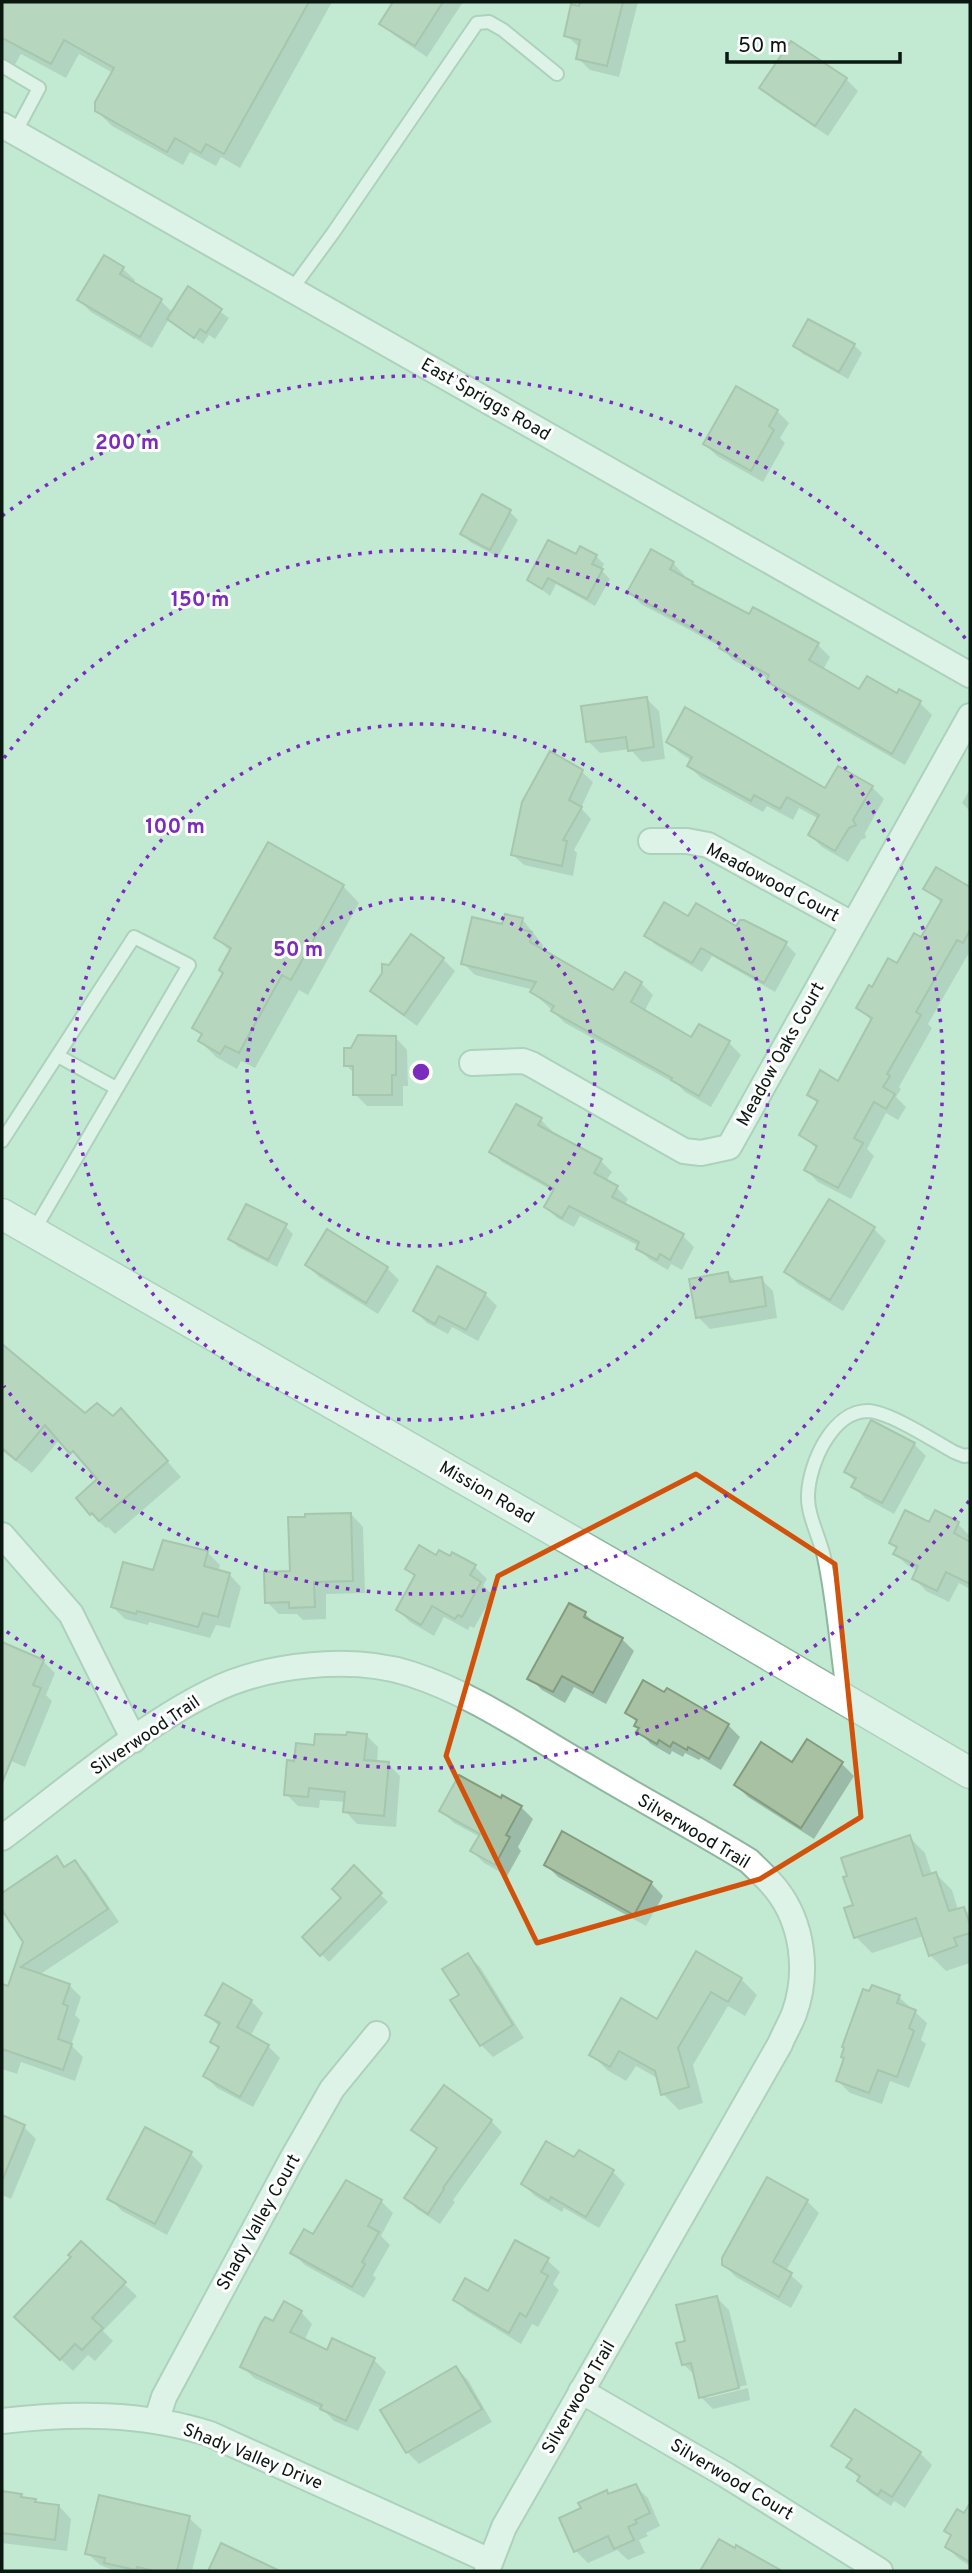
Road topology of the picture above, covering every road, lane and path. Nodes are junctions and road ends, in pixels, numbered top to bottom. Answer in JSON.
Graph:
{"nodes":[{"id":1,"x":2,"y":66,"type":"edge"},
{"id":2,"x":557,"y":74,"type":"dead end"},
{"id":3,"x":8,"y":129,"type":"edge"},
{"id":4,"x":292,"y":289,"type":"junction"},
{"id":5,"x":970,"y":675,"type":"edge"},
{"id":6,"x":970,"y":716,"type":"edge"},
{"id":7,"x":652,"y":841,"type":"dead end"},
{"id":8,"x":852,"y":925,"type":"junction"},
{"id":9,"x":58,"y":1056,"type":"junction"},
{"id":10,"x":472,"y":1063,"type":"dead end"},
{"id":11,"x":116,"y":1088,"type":"junction"},
{"id":12,"x":2,"y":1141,"type":"edge"},
{"id":13,"x":2,"y":1214,"type":"edge"},
{"id":14,"x":33,"y":1232,"type":"junction"},
{"id":15,"x":970,"y":1455,"type":"edge"},
{"id":16,"x":2,"y":1535,"type":"edge"},
{"id":17,"x":841,"y":1697,"type":"junction"},
{"id":18,"x":134,"y":1740,"type":"junction"},
{"id":19,"x":970,"y":1773,"type":"edge"},
{"id":20,"x":2,"y":1838,"type":"edge"},
{"id":21,"x":377,"y":2034,"type":"dead end"},
{"id":22,"x":581,"y":2391,"type":"junction"},
{"id":23,"x":157,"y":2419,"type":"junction"},
{"id":24,"x":2,"y":2421,"type":"edge"},
{"id":25,"x":489,"y":2566,"type":"edge"},
{"id":26,"x":880,"y":2571,"type":"edge"}],
"edges":[{"from":1,"to":3,"type":"lane"},
{"from":2,"to":4,"type":"lane"},
{"from":3,"to":4,"type":"street","name":"East Spriggs Road"},
{"from":4,"to":5,"type":"street","name":"East Spriggs Road"},
{"from":6,"to":8,"type":"street","name":"Meadow Oaks Court"},
{"from":7,"to":8,"type":"street","name":"Meadowood Court"},
{"from":8,"to":10,"type":"street","name":"Meadow Oaks Court"},
{"from":9,"to":11,"type":"lane"},
{"from":9,"to":11,"type":"lane"},
{"from":9,"to":12,"type":"lane"},
{"from":11,"to":14,"type":"lane"},
{"from":13,"to":14,"type":"street","name":"Mission Road"},
{"from":14,"to":17,"type":"street","name":"Mission Road"},
{"from":15,"to":17,"type":"lane"},
{"from":16,"to":18,"type":"street"},
{"from":17,"to":19,"type":"street","name":"Mission Road"},
{"from":18,"to":20,"type":"street","name":"Silverwood Trail"},
{"from":18,"to":22,"type":"street","name":"Silverwood Trail"},
{"from":21,"to":23,"type":"street","name":"Shady Valley Court"},
{"from":22,"to":25,"type":"street","name":"Silverwood Trail"},
{"from":22,"to":26,"type":"street","name":"Silverwood Court"},
{"from":23,"to":24,"type":"street","name":"Shady Valley Drive"},
{"from":23,"to":25,"type":"street","name":"Shady Valley Drive"}]}
